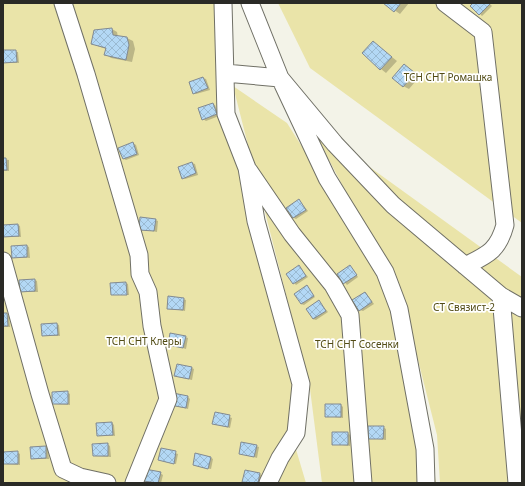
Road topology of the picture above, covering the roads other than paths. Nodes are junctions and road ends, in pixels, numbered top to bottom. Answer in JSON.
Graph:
{"nodes":[{"id":1,"x":64,"y":3,"type":"edge"},
{"id":2,"x":210,"y":3,"type":"edge"},
{"id":3,"x":250,"y":3,"type":"edge"},
{"id":4,"x":445,"y":3,"type":"edge"},
{"id":5,"x":223,"y":11,"type":"edge"},
{"id":6,"x":225,"y":73,"type":"junction"},
{"id":7,"x":280,"y":78,"type":"junction"},
{"id":8,"x":247,"y":168,"type":"junction"},
{"id":9,"x":3,"y":261,"type":"edge"},
{"id":10,"x":465,"y":266,"type":"junction"},
{"id":11,"x":501,"y":296,"type":"junction"},
{"id":12,"x":522,"y":308,"type":"edge"},
{"id":13,"x":108,"y":483,"type":"edge"},
{"id":14,"x":134,"y":483,"type":"edge"},
{"id":15,"x":268,"y":483,"type":"edge"},
{"id":16,"x":362,"y":483,"type":"edge"},
{"id":17,"x":426,"y":483,"type":"edge"},
{"id":18,"x":517,"y":483,"type":"edge"}],
"edges":[{"from":1,"to":14,"type":"street"},
{"from":2,"to":5,"type":"street"},
{"from":3,"to":7,"type":"street"},
{"from":4,"to":10,"type":"street"},
{"from":5,"to":6,"type":"street"},
{"from":6,"to":7,"type":"street"},
{"from":6,"to":8,"type":"street"},
{"from":7,"to":10,"type":"street"},
{"from":7,"to":17,"type":"street"},
{"from":8,"to":15,"type":"street"},
{"from":8,"to":16,"type":"street"},
{"from":9,"to":13,"type":"street"},
{"from":10,"to":11,"type":"street"},
{"from":11,"to":12,"type":"street"},
{"from":11,"to":18,"type":"street"}]}
